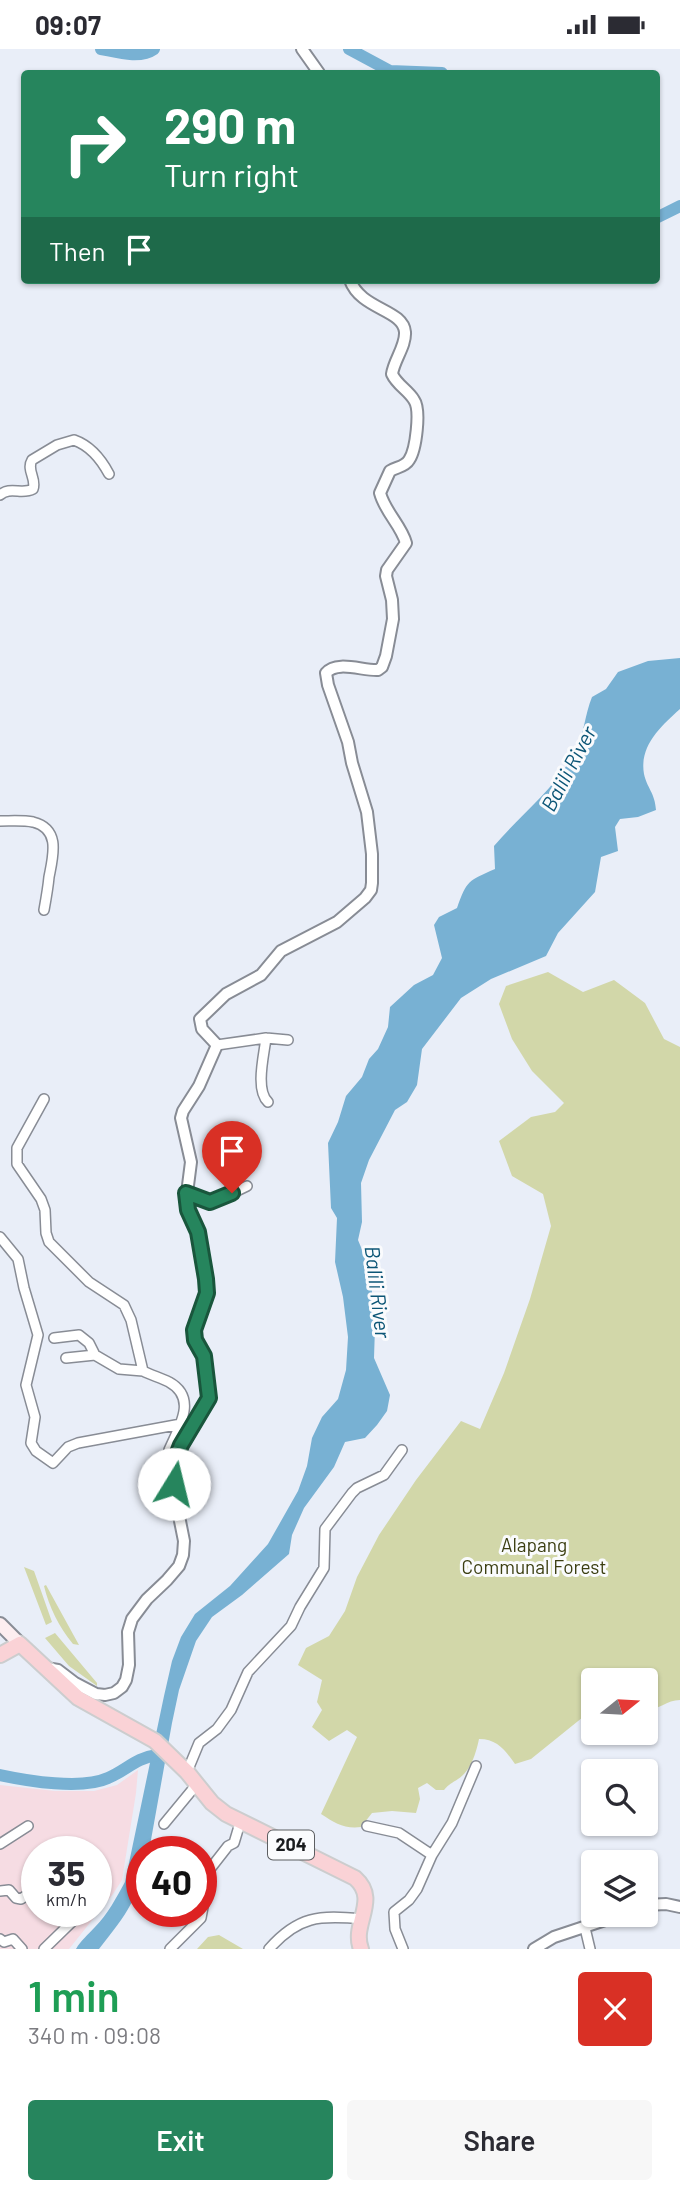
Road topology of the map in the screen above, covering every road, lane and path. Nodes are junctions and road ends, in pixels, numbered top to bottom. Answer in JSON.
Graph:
{"nodes":[{"id":1,"x":302,"y":49,"type":"edge"},
{"id":2,"x":317,"y":70,"type":"edge"},
{"id":3,"x":352,"y":284,"type":"edge"},
{"id":4,"x":109,"y":474,"type":"dead end"},
{"id":5,"x":0,"y":495,"type":"edge"},
{"id":6,"x":0,"y":821,"type":"edge"},
{"id":7,"x":44,"y":910,"type":"dead end"},
{"id":8,"x":266,"y":1038,"type":"junction"},
{"id":9,"x":288,"y":1040,"type":"dead end"},
{"id":10,"x":217,"y":1045,"type":"junction"},
{"id":11,"x":44,"y":1099,"type":"dead end"},
{"id":12,"x":268,"y":1102,"type":"dead end"},
{"id":13,"x":247,"y":1186,"type":"dead end"},
{"id":14,"x":186,"y":1193,"type":"junction"},
{"id":15,"x":0,"y":1237,"type":"edge"},
{"id":16,"x":54,"y":1338,"type":"dead end"},
{"id":17,"x":95,"y":1355,"type":"junction"},
{"id":18,"x":65,"y":1359,"type":"dead end"},
{"id":19,"x":143,"y":1371,"type":"junction"},
{"id":20,"x":181,"y":1424,"type":"junction"},
{"id":21,"x":402,"y":1450,"type":"dead end"},
{"id":22,"x":174,"y":1463,"type":"junction"},
{"id":23,"x":0,"y":1624,"type":"edge"},
{"id":24,"x":20,"y":1644,"type":"junction"},
{"id":25,"x":0,"y":1655,"type":"edge"},
{"id":26,"x":46,"y":1668,"type":"junction"},
{"id":27,"x":476,"y":1766,"type":"dead end"},
{"id":28,"x":187,"y":1772,"type":"junction"},
{"id":29,"x":197,"y":1784,"type":"junction"},
{"id":30,"x":164,"y":1823,"type":"dead end"},
{"id":31,"x":240,"y":1823,"type":"junction"},
{"id":32,"x":28,"y":1826,"type":"dead end"},
{"id":33,"x":368,"y":1826,"type":"dead end"},
{"id":34,"x":0,"y":1844,"type":"edge"},
{"id":35,"x":432,"y":1855,"type":"junction"},
{"id":36,"x":0,"y":1891,"type":"edge"},
{"id":37,"x":21,"y":1899,"type":"edge"},
{"id":38,"x":658,"y":1904,"type":"edge"},
{"id":39,"x":680,"y":1907,"type":"edge"},
{"id":40,"x":362,"y":1919,"type":"junction"},
{"id":41,"x":67,"y":1927,"type":"edge"},
{"id":42,"x":585,"y":1928,"type":"joint"},
{"id":43,"x":0,"y":1939,"type":"edge"},
{"id":44,"x":22,"y":1949,"type":"edge"},
{"id":45,"x":44,"y":1949,"type":"edge"},
{"id":46,"x":170,"y":1949,"type":"edge"},
{"id":47,"x":269,"y":1949,"type":"edge"},
{"id":48,"x":361,"y":1949,"type":"edge"},
{"id":49,"x":404,"y":1949,"type":"edge"},
{"id":50,"x":534,"y":1949,"type":"edge"},
{"id":51,"x":590,"y":1949,"type":"edge"}],
"edges":[{"from":1,"to":2,"type":"street"},
{"from":3,"to":10,"type":"street"},
{"from":4,"to":5,"type":"street"},
{"from":6,"to":7,"type":"street"},
{"from":8,"to":9,"type":"street"},
{"from":8,"to":10,"type":"street"},
{"from":8,"to":12,"type":"street"},
{"from":10,"to":14,"type":"street"},
{"from":11,"to":19,"type":"street"},
{"from":13,"to":14,"type":"street"},
{"from":14,"to":22,"type":"street"},
{"from":15,"to":20,"type":"street"},
{"from":16,"to":17,"type":"street"},
{"from":17,"to":18,"type":"street"},
{"from":17,"to":19,"type":"street"},
{"from":19,"to":20,"type":"street"},
{"from":20,"to":22,"type":"street"},
{"from":21,"to":28,"type":"street"},
{"from":22,"to":26,"type":"street"},
{"from":23,"to":24,"type":"main road"},
{"from":24,"to":25,"type":"highway"},
{"from":24,"to":26,"type":"highway","number":"204"},
{"from":26,"to":28,"type":"highway","number":"204"},
{"from":27,"to":35,"type":"street"},
{"from":28,"to":29,"type":"highway","number":"204"},
{"from":29,"to":30,"type":"street"},
{"from":29,"to":31,"type":"highway","number":"204"},
{"from":31,"to":40,"type":"highway","number":"204"},
{"from":31,"to":46,"type":"street"},
{"from":32,"to":34,"type":"street"},
{"from":33,"to":35,"type":"street"},
{"from":35,"to":49,"type":"street"},
{"from":36,"to":37,"type":"street"},
{"from":38,"to":39,"type":"street"},
{"from":40,"to":47,"type":"street"},
{"from":40,"to":48,"type":"highway","number":"204"},
{"from":41,"to":45,"type":"street"},
{"from":42,"to":50,"type":"street"},
{"from":42,"to":51,"type":"street"},
{"from":43,"to":44,"type":"street"}]}
